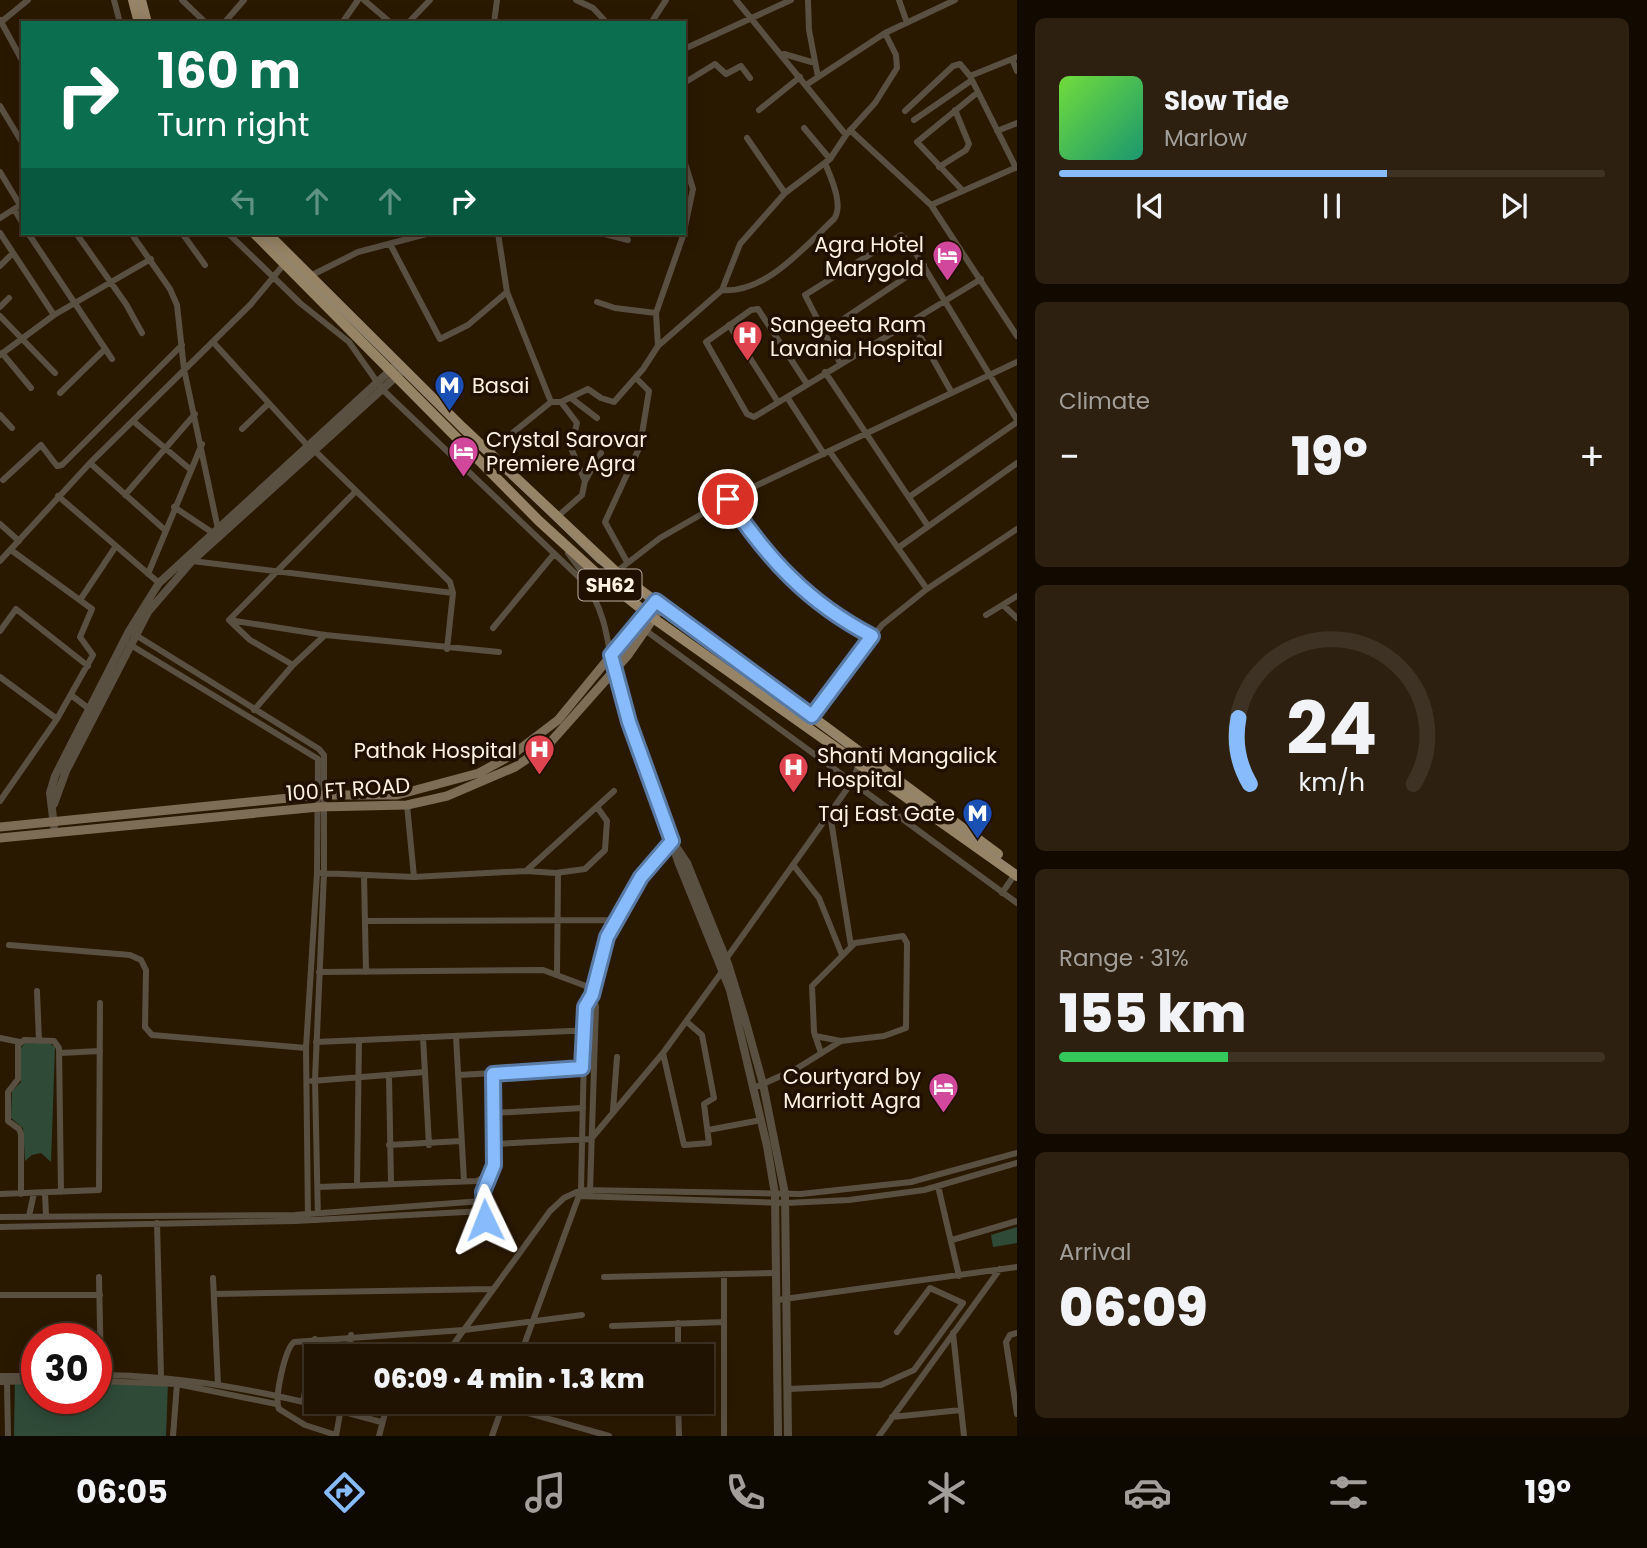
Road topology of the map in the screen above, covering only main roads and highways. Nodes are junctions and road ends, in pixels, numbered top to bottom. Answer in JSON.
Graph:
{"nodes":[{"id":1,"x":133,"y":0,"type":"edge"},
{"id":2,"x":141,"y":0,"type":"edge"},
{"id":3,"x":138,"y":21,"type":"edge"},
{"id":4,"x":146,"y":21,"type":"edge"},
{"id":5,"x":256,"y":235,"type":"edge"},
{"id":6,"x":269,"y":235,"type":"edge"},
{"id":7,"x":398,"y":369,"type":"junction"},
{"id":8,"x":659,"y":604,"type":"junction"},
{"id":9,"x":649,"y":616,"type":"junction"},
{"id":10,"x":0,"y":827,"type":"edge"},
{"id":11,"x":0,"y":838,"type":"edge"},
{"id":12,"x":1016,"y":872,"type":"edge"}],
"edges":[{"from":1,"to":3,"type":"main road"},
{"from":2,"to":4,"type":"main road"},
{"from":5,"to":7,"type":"main road","number":"SH62"},
{"from":6,"to":7,"type":"main road","number":"SH62"},
{"from":7,"to":8,"type":"main road","number":"SH62"},
{"from":7,"to":9,"type":"main road","number":"SH62"},
{"from":8,"to":9,"type":"main road","name":"100 FT ROAD"},
{"from":8,"to":12,"type":"main road","number":"SH62"},
{"from":9,"to":10,"type":"main road","name":"100 FT ROAD"},
{"from":9,"to":11,"type":"main road","name":"100 FT ROAD"},
{"from":9,"to":12,"type":"main road","number":"SH62"}]}
